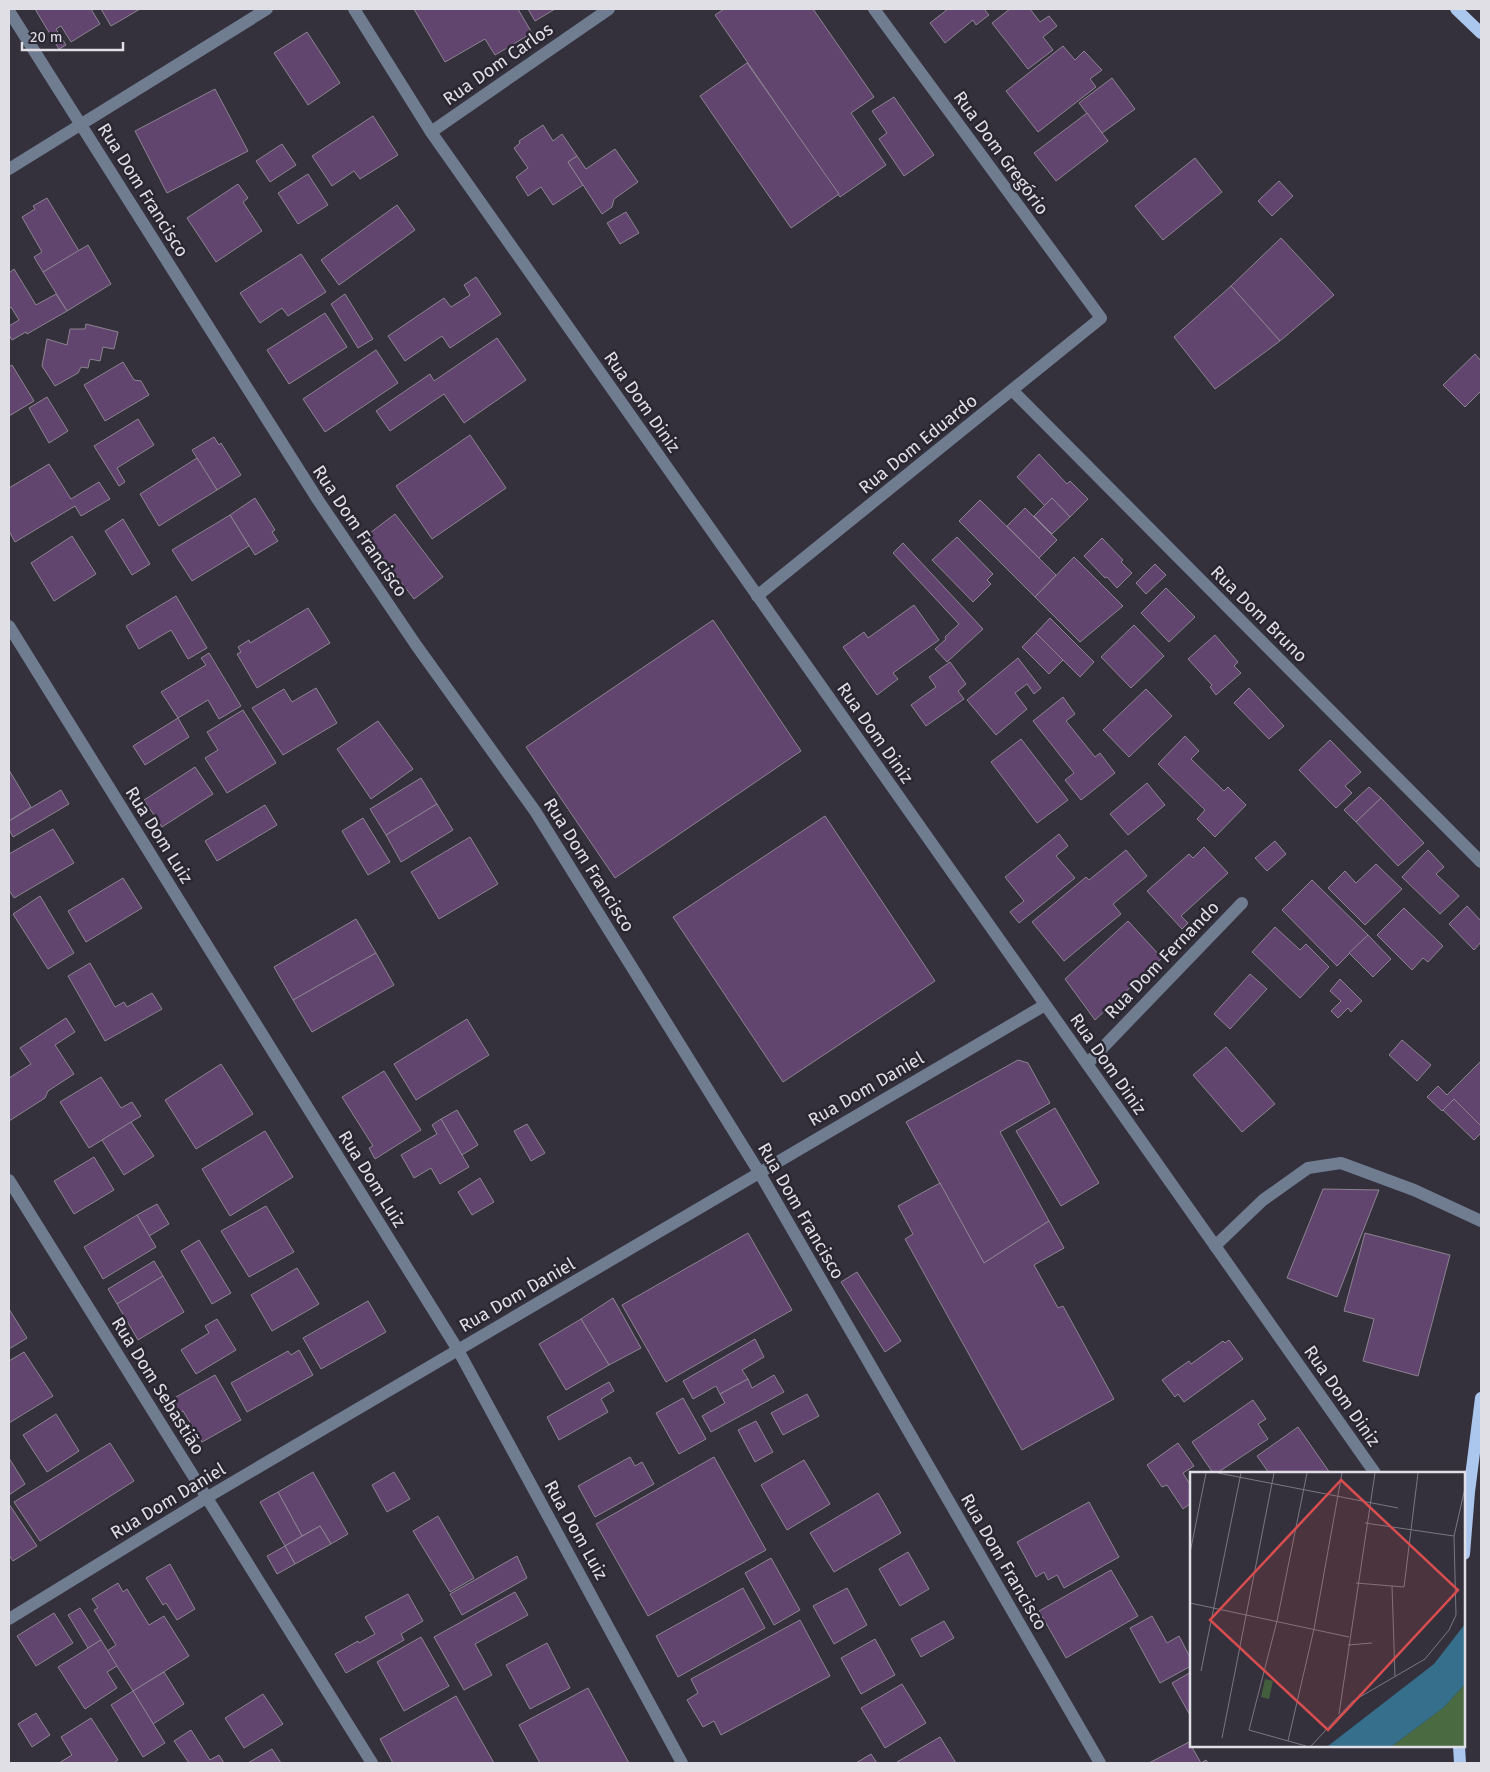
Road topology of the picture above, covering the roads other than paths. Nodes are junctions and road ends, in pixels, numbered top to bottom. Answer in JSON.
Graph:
{"nodes":[{"id":1,"x":267,"y":9,"type":"edge"},
{"id":2,"x":354,"y":9,"type":"edge"},
{"id":3,"x":609,"y":9,"type":"edge"},
{"id":4,"x":874,"y":9,"type":"edge"},
{"id":5,"x":1456,"y":9,"type":"edge"},
{"id":6,"x":9,"y":11,"type":"edge"},
{"id":7,"x":1481,"y":33,"type":"edge"},
{"id":8,"x":81,"y":124,"type":"junction"},
{"id":9,"x":431,"y":132,"type":"junction"},
{"id":10,"x":9,"y":169,"type":"edge"},
{"id":11,"x":1101,"y":318,"type":"joint"},
{"id":12,"x":1012,"y":390,"type":"junction"},
{"id":13,"x":757,"y":596,"type":"junction"},
{"id":14,"x":9,"y":626,"type":"edge"},
{"id":15,"x":1481,"y":862,"type":"edge"},
{"id":16,"x":1242,"y":902,"type":"dead end"},
{"id":17,"x":1045,"y":1005,"type":"junction"},
{"id":18,"x":1087,"y":1064,"type":"junction"},
{"id":19,"x":759,"y":1172,"type":"junction"},
{"id":20,"x":9,"y":1180,"type":"edge"},
{"id":21,"x":1481,"y":1221,"type":"edge"},
{"id":22,"x":1215,"y":1246,"type":"junction"},
{"id":23,"x":458,"y":1350,"type":"junction"},
{"id":24,"x":1481,"y":1398,"type":"edge"},
{"id":25,"x":1374,"y":1472,"type":"edge"},
{"id":26,"x":206,"y":1498,"type":"junction"},
{"id":27,"x":1465,"y":1542,"type":"edge"},
{"id":28,"x":9,"y":1620,"type":"edge"},
{"id":29,"x":1460,"y":1747,"type":"edge"},
{"id":30,"x":372,"y":1763,"type":"edge"},
{"id":31,"x":682,"y":1763,"type":"edge"},
{"id":32,"x":1100,"y":1763,"type":"edge"},
{"id":33,"x":1460,"y":1763,"type":"edge"}],
"edges":[{"from":1,"to":8,"type":"street"},
{"from":2,"to":9,"type":"street","name":"Rua Dom Diniz"},
{"from":3,"to":9,"type":"street","name":"Rua Dom Carlos"},
{"from":4,"to":11,"type":"street","name":"Rua Dom Gregório"},
{"from":5,"to":7,"type":"main road"},
{"from":6,"to":8,"type":"street","name":"Rua Dom Francisco"},
{"from":8,"to":10,"type":"street"},
{"from":8,"to":19,"type":"street","name":"Rua Dom Francisco"},
{"from":9,"to":13,"type":"street","name":"Rua Dom Diniz"},
{"from":11,"to":12,"type":"street","name":"Rua Dom Eduardo"},
{"from":12,"to":13,"type":"street","name":"Rua Dom Eduardo"},
{"from":12,"to":15,"type":"street","name":"Rua Dom Bruno"},
{"from":13,"to":17,"type":"street","name":"Rua Dom Diniz"},
{"from":14,"to":23,"type":"street","name":"Rua Dom Luiz"},
{"from":16,"to":18,"type":"street","name":"Rua Dom Fernando"},
{"from":17,"to":18,"type":"street","name":"Rua Dom Diniz"},
{"from":17,"to":19,"type":"street","name":"Rua Dom Daniel"},
{"from":18,"to":22,"type":"street","name":"Rua Dom Diniz"},
{"from":19,"to":23,"type":"street","name":"Rua Dom Daniel"},
{"from":19,"to":32,"type":"street","name":"Rua Dom Francisco"},
{"from":20,"to":26,"type":"street","name":"Rua Dom Sebastião"},
{"from":21,"to":22,"type":"street"},
{"from":22,"to":25,"type":"street","name":"Rua Dom Diniz"},
{"from":23,"to":26,"type":"street","name":"Rua Dom Daniel"},
{"from":23,"to":31,"type":"street","name":"Rua Dom Luiz"},
{"from":24,"to":27,"type":"main road"},
{"from":26,"to":28,"type":"street","name":"Rua Dom Daniel"},
{"from":26,"to":30,"type":"street","name":"Rua Dom Sebastião"},
{"from":29,"to":33,"type":"main road"}]}
